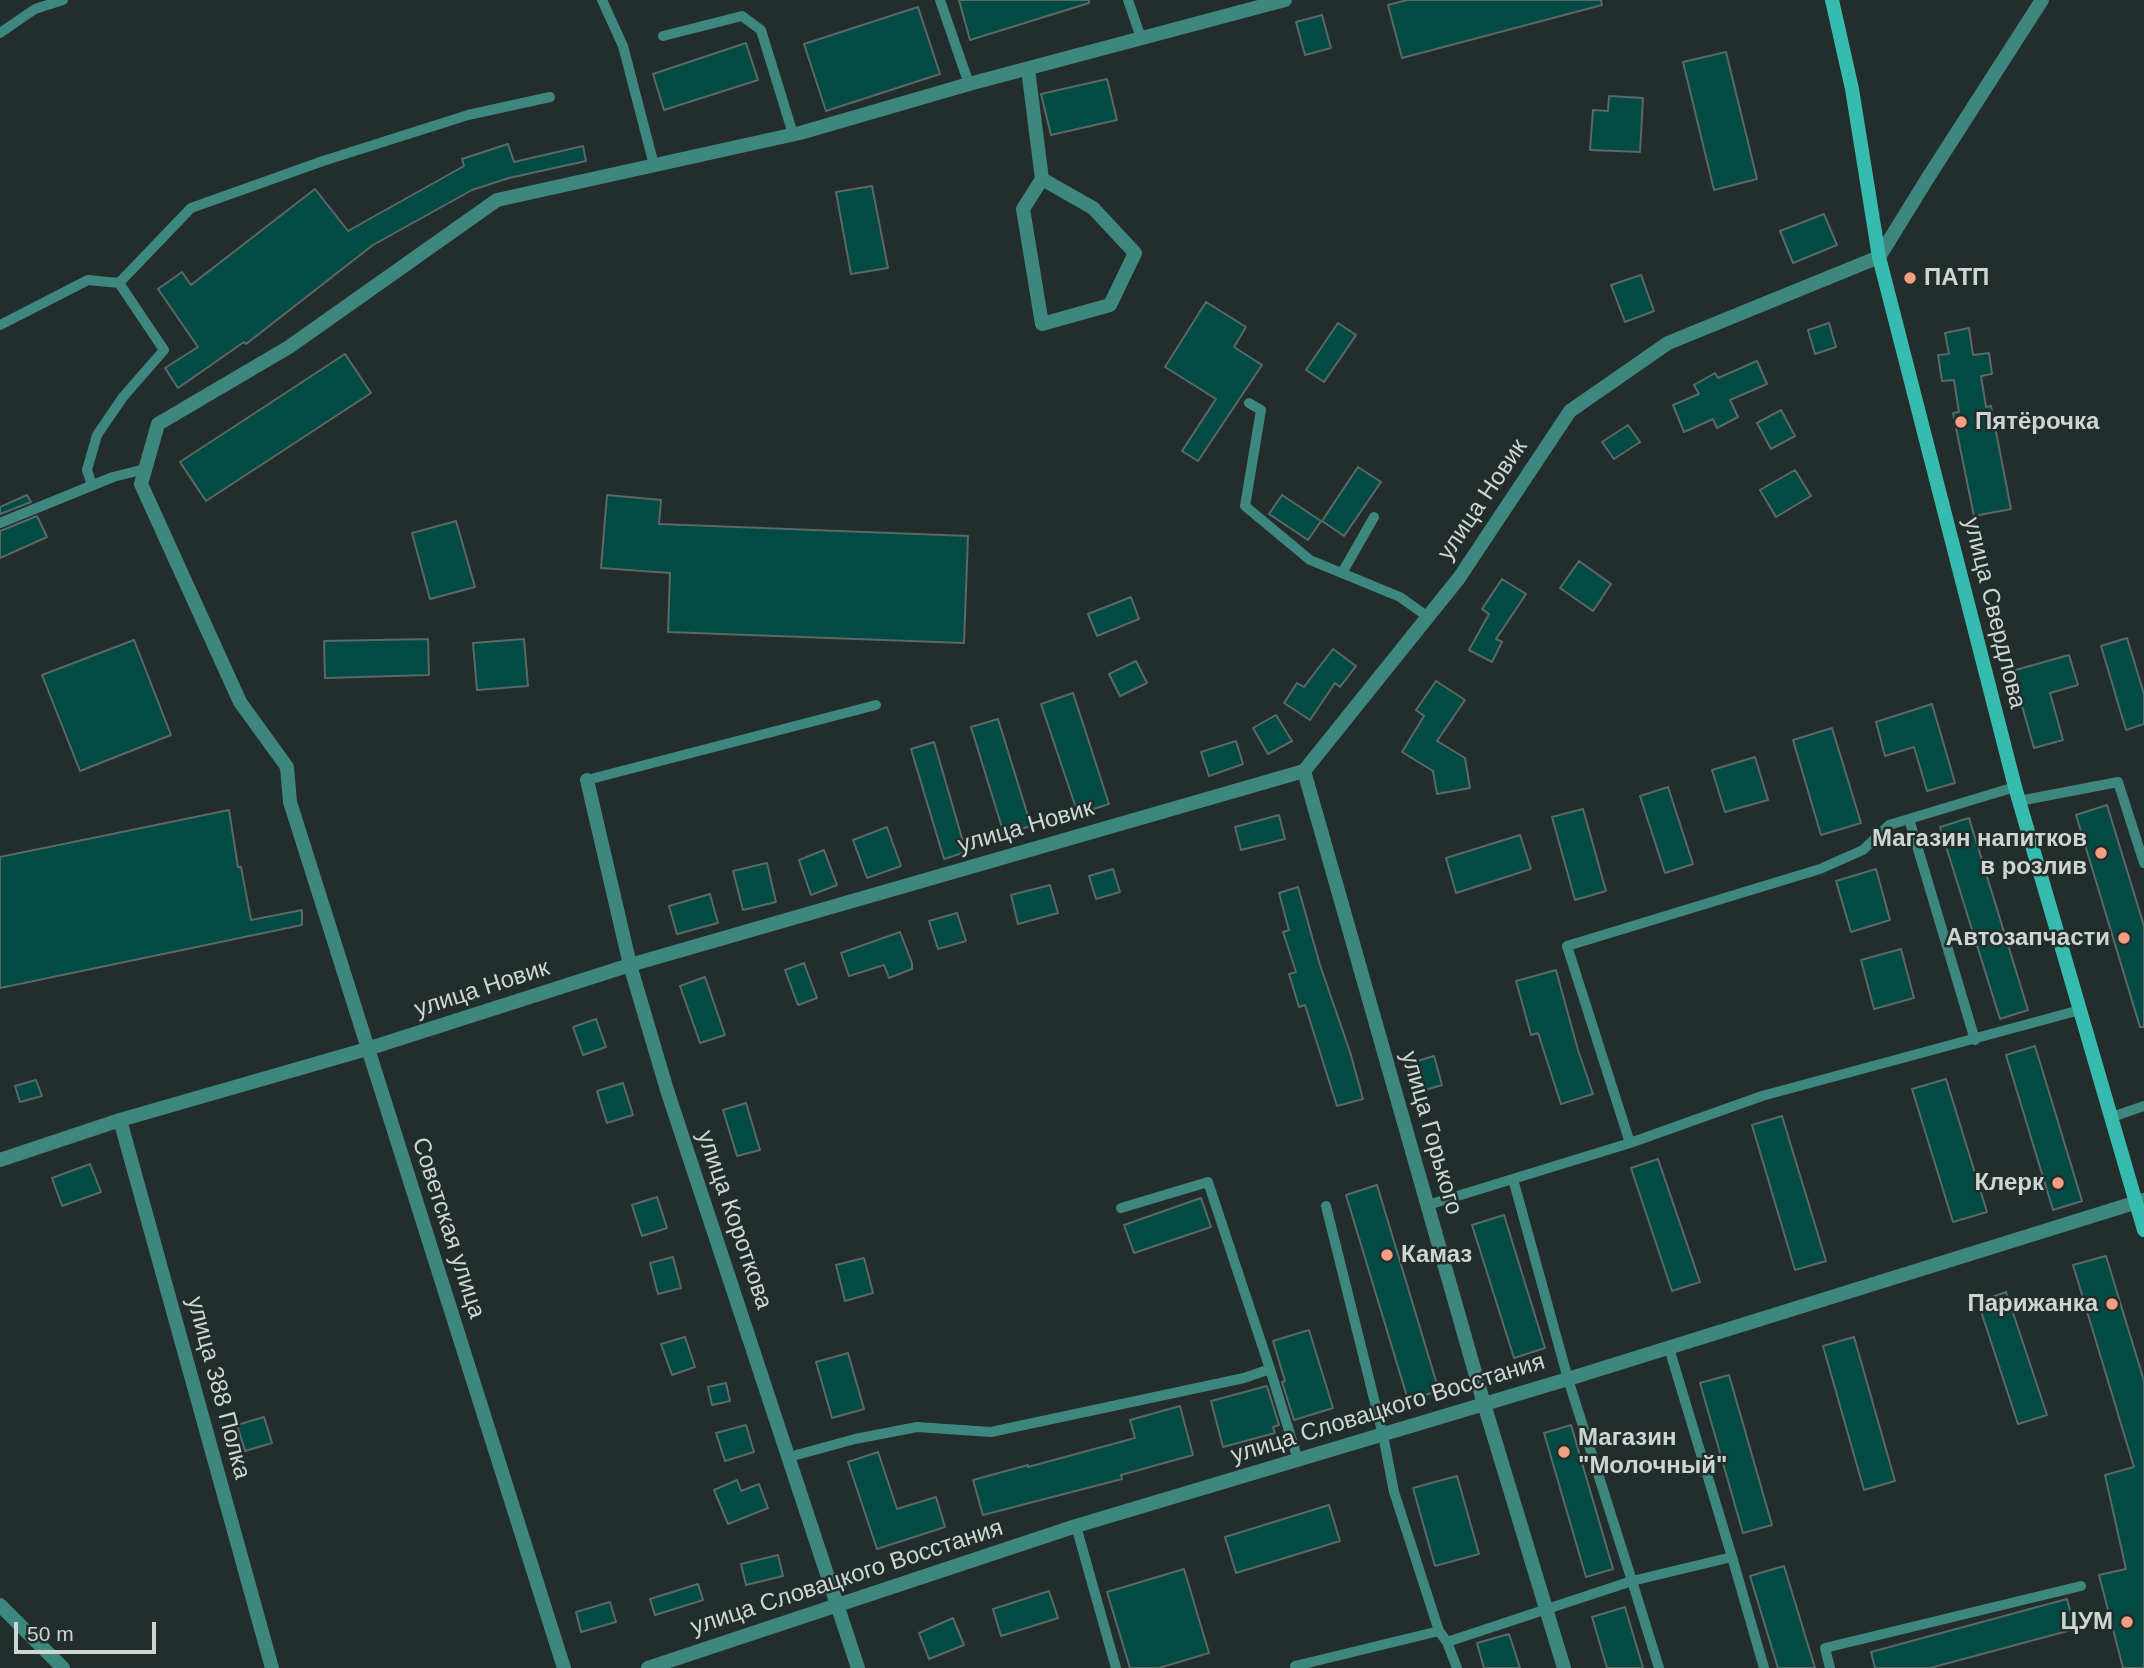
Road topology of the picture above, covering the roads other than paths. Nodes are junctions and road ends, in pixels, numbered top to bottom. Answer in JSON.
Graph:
{"nodes":[{"id":1,"x":62,"y":0,"type":"edge"},
{"id":2,"x":603,"y":0,"type":"edge"},
{"id":3,"x":940,"y":0,"type":"edge"},
{"id":4,"x":1128,"y":0,"type":"edge"},
{"id":5,"x":1285,"y":0,"type":"edge"},
{"id":6,"x":1832,"y":0,"type":"edge"},
{"id":7,"x":2042,"y":0,"type":"edge"},
{"id":8,"x":0,"y":33,"type":"edge"},
{"id":9,"x":663,"y":36,"type":"dead end"},
{"id":10,"x":1141,"y":38,"type":"junction"},
{"id":11,"x":1028,"y":69,"type":"junction"},
{"id":12,"x":969,"y":84,"type":"junction"},
{"id":13,"x":550,"y":97,"type":"dead end"},
{"id":14,"x":793,"y":134,"type":"junction"},
{"id":15,"x":654,"y":165,"type":"junction"},
{"id":16,"x":1042,"y":179,"type":"junction"},
{"id":17,"x":1879,"y":257,"type":"junction"},
{"id":18,"x":119,"y":284,"type":"junction"},
{"id":19,"x":0,"y":326,"type":"edge"},
{"id":20,"x":1249,"y":403,"type":"dead end"},
{"id":21,"x":145,"y":469,"type":"junction"},
{"id":22,"x":92,"y":485,"type":"junction"},
{"id":23,"x":1374,"y":517,"type":"dead end"},
{"id":24,"x":0,"y":523,"type":"edge"},
{"id":25,"x":1342,"y":573,"type":"junction"},
{"id":26,"x":1428,"y":617,"type":"junction"},
{"id":27,"x":876,"y":705,"type":"dead end"},
{"id":28,"x":1304,"y":771,"type":"junction"},
{"id":29,"x":587,"y":780,"type":"joint"},
{"id":30,"x":2017,"y":794,"type":"junction"},
{"id":31,"x":1909,"y":819,"type":"junction"},
{"id":32,"x":2144,"y":863,"type":"edge"},
{"id":33,"x":630,"y":965,"type":"junction"},
{"id":34,"x":2080,"y":1010,"type":"junction"},
{"id":35,"x":1975,"y":1040,"type":"junction"},
{"id":36,"x":367,"y":1049,"type":"junction"},
{"id":37,"x":2144,"y":1106,"type":"edge"},
{"id":38,"x":2112,"y":1117,"type":"junction"},
{"id":39,"x":120,"y":1119,"type":"junction"},
{"id":40,"x":1630,"y":1143,"type":"junction"},
{"id":41,"x":0,"y":1160,"type":"edge"},
{"id":42,"x":1513,"y":1179,"type":"junction"},
{"id":43,"x":2140,"y":1201,"type":"edge"},
{"id":44,"x":1428,"y":1205,"type":"junction"},
{"id":45,"x":1326,"y":1206,"type":"dead end"},
{"id":46,"x":1121,"y":1208,"type":"dead end"},
{"id":47,"x":2144,"y":1230,"type":"edge"},
{"id":48,"x":1669,"y":1348,"type":"junction"},
{"id":49,"x":1270,"y":1369,"type":"junction"},
{"id":50,"x":1568,"y":1379,"type":"junction"},
{"id":51,"x":1484,"y":1404,"type":"junction"},
{"id":52,"x":1383,"y":1435,"type":"junction"},
{"id":53,"x":789,"y":1457,"type":"junction"},
{"id":54,"x":1298,"y":1460,"type":"junction"},
{"id":55,"x":1076,"y":1526,"type":"junction"},
{"id":56,"x":1732,"y":1557,"type":"junction"},
{"id":57,"x":1632,"y":1581,"type":"junction"},
{"id":58,"x":2081,"y":1586,"type":"dead end"},
{"id":59,"x":0,"y":1605,"type":"edge"},
{"id":60,"x":839,"y":1606,"type":"junction"},
{"id":61,"x":1546,"y":1610,"type":"junction"},
{"id":62,"x":1438,"y":1631,"type":"junction"},
{"id":63,"x":1447,"y":1642,"type":"junction"},
{"id":64,"x":1295,"y":1666,"type":"dead end"},
{"id":65,"x":63,"y":1668,"type":"edge"},
{"id":66,"x":272,"y":1668,"type":"edge"},
{"id":67,"x":564,"y":1668,"type":"edge"},
{"id":68,"x":648,"y":1668,"type":"edge"},
{"id":69,"x":858,"y":1668,"type":"edge"},
{"id":70,"x":1116,"y":1668,"type":"edge"},
{"id":71,"x":1457,"y":1668,"type":"edge"},
{"id":72,"x":1564,"y":1668,"type":"edge"},
{"id":73,"x":1659,"y":1668,"type":"edge"},
{"id":74,"x":1764,"y":1668,"type":"edge"},
{"id":75,"x":1830,"y":1668,"type":"edge"}],
"edges":[{"from":1,"to":8,"type":"lane"},
{"from":2,"to":15,"type":"lane"},
{"from":3,"to":12,"type":"lane"},
{"from":4,"to":10,"type":"lane"},
{"from":5,"to":10,"type":"street"},
{"from":6,"to":17,"type":"main road","name":"улица Свердлова"},
{"from":7,"to":17,"type":"street"},
{"from":9,"to":14,"type":"lane"},
{"from":10,"to":11,"type":"street"},
{"from":11,"to":12,"type":"street"},
{"from":11,"to":16,"type":"street"},
{"from":12,"to":14,"type":"street"},
{"from":13,"to":18,"type":"lane"},
{"from":14,"to":15,"type":"street"},
{"from":15,"to":21,"type":"street"},
{"from":16,"to":16,"type":"street"},
{"from":17,"to":26,"type":"street","name":"улица Новик"},
{"from":17,"to":30,"type":"main road","name":"улица Свердлова"},
{"from":18,"to":19,"type":"lane"},
{"from":18,"to":22,"type":"lane"},
{"from":20,"to":25,"type":"lane"},
{"from":21,"to":22,"type":"lane"},
{"from":21,"to":36,"type":"street","name":"Советская улица"},
{"from":22,"to":24,"type":"lane"},
{"from":23,"to":25,"type":"lane"},
{"from":25,"to":26,"type":"lane"},
{"from":26,"to":28,"type":"street","name":"улица Новик"},
{"from":27,"to":29,"type":"lane"},
{"from":28,"to":33,"type":"street","name":"улица Новик"},
{"from":28,"to":44,"type":"street","name":"улица Горького"},
{"from":29,"to":33,"type":"street","name":"улица Короткова"},
{"from":30,"to":31,"type":"lane"},
{"from":30,"to":32,"type":"lane"},
{"from":30,"to":34,"type":"main road","name":"улица Свердлова"},
{"from":31,"to":35,"type":"lane"},
{"from":31,"to":40,"type":"lane"},
{"from":33,"to":36,"type":"street","name":"улица Новик"},
{"from":33,"to":53,"type":"street","name":"улица Короткова"},
{"from":34,"to":35,"type":"lane"},
{"from":34,"to":38,"type":"main road","name":"улица Свердлова"},
{"from":35,"to":40,"type":"lane"},
{"from":36,"to":39,"type":"street","name":"улица Новик"},
{"from":36,"to":67,"type":"street","name":"Советская улица"},
{"from":37,"to":38,"type":"lane"},
{"from":38,"to":43,"type":"main road","name":"улица Свердлова"},
{"from":39,"to":41,"type":"street","name":"улица Новик"},
{"from":39,"to":66,"type":"street","name":"улица 388 Полка"},
{"from":40,"to":42,"type":"lane"},
{"from":42,"to":44,"type":"lane"},
{"from":42,"to":50,"type":"lane"},
{"from":43,"to":47,"type":"main road","name":"улица Свердлова"},
{"from":43,"to":48,"type":"street","name":"улица Словацкого Восстания"},
{"from":44,"to":51,"type":"street","name":"улица Горького"},
{"from":45,"to":52,"type":"lane"},
{"from":46,"to":49,"type":"lane"},
{"from":48,"to":50,"type":"street","name":"улица Словацкого Восстания"},
{"from":48,"to":56,"type":"lane"},
{"from":49,"to":53,"type":"lane"},
{"from":49,"to":54,"type":"lane"},
{"from":50,"to":51,"type":"street","name":"улица Словацкого Восстания"},
{"from":50,"to":57,"type":"lane"},
{"from":51,"to":52,"type":"street","name":"улица Словацкого Восстания"},
{"from":51,"to":61,"type":"street","name":"улица Горького"},
{"from":52,"to":54,"type":"street","name":"улица Словацкого Восстания"},
{"from":52,"to":62,"type":"lane"},
{"from":53,"to":60,"type":"street","name":"улица Короткова"},
{"from":54,"to":55,"type":"street","name":"улица Словацкого Восстания"},
{"from":55,"to":60,"type":"street","name":"улица Словацкого Восстания"},
{"from":55,"to":70,"type":"lane"},
{"from":56,"to":57,"type":"lane"},
{"from":56,"to":74,"type":"lane"},
{"from":57,"to":61,"type":"lane"},
{"from":57,"to":73,"type":"lane"},
{"from":58,"to":75,"type":"lane"},
{"from":59,"to":65,"type":"street"},
{"from":60,"to":68,"type":"street","name":"улица Словацкого Восстания"},
{"from":60,"to":69,"type":"street","name":"улица Короткова"},
{"from":61,"to":63,"type":"lane"},
{"from":61,"to":72,"type":"street","name":"улица Горького"},
{"from":62,"to":63,"type":"lane"},
{"from":62,"to":64,"type":"lane"},
{"from":63,"to":71,"type":"lane"}]}
